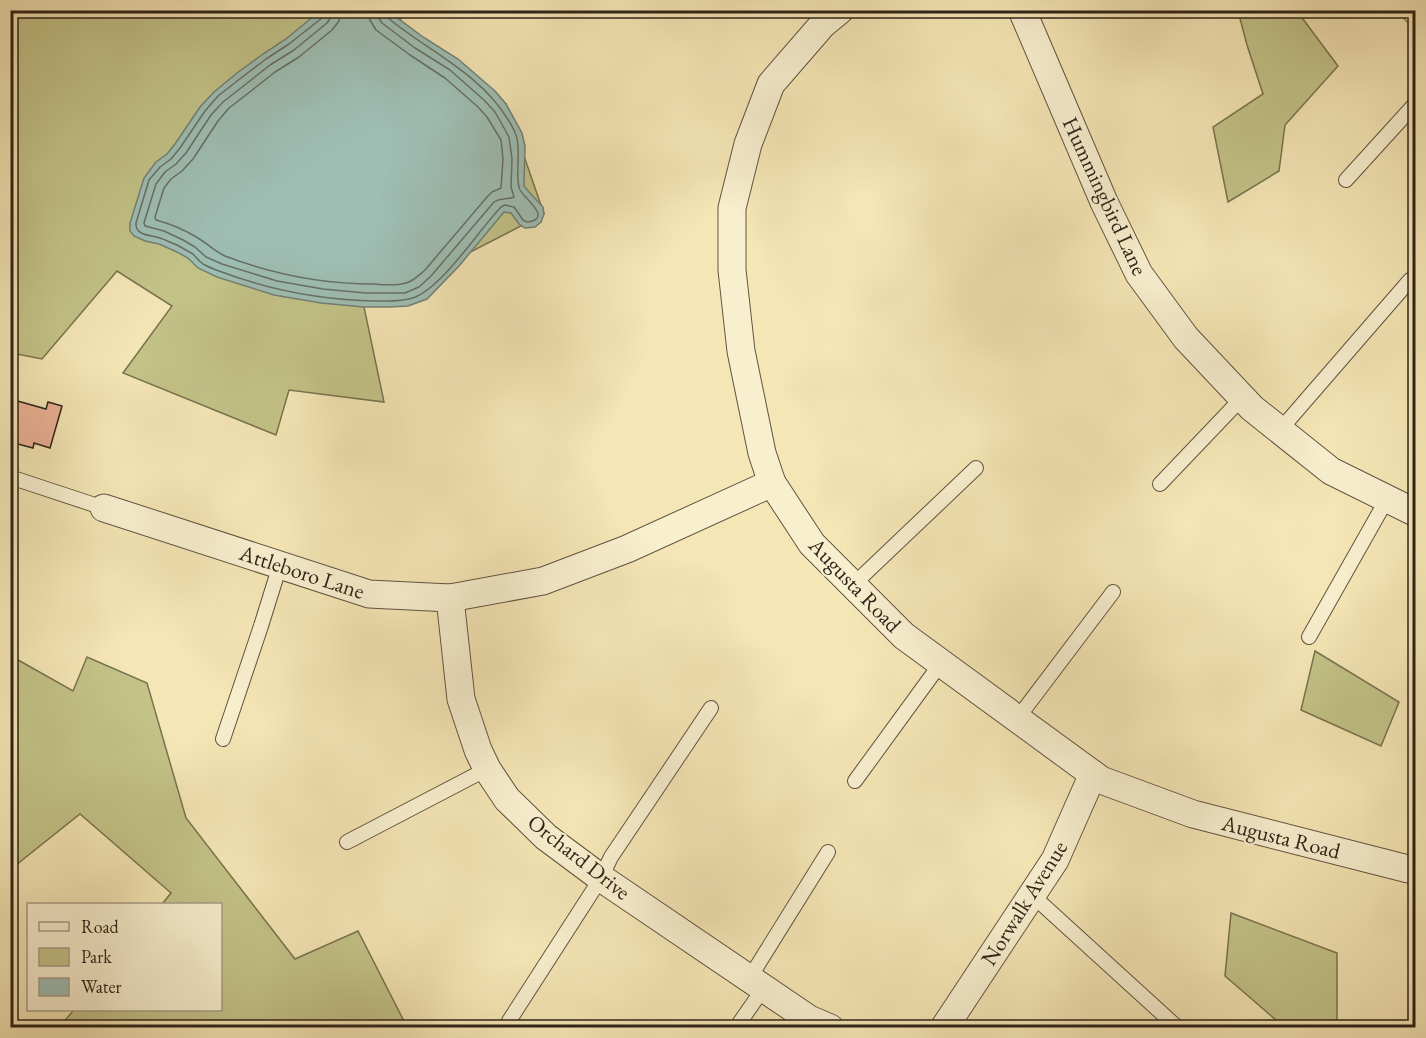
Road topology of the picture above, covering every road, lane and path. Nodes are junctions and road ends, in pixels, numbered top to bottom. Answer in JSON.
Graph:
{"nodes":[{"id":1,"x":840,"y":10,"type":"edge"},
{"id":2,"x":1022,"y":10,"type":"edge"},
{"id":3,"x":1416,"y":103,"type":"edge"},
{"id":4,"x":1346,"y":180,"type":"dead end"},
{"id":5,"x":1410,"y":280,"type":"dead end"},
{"id":6,"x":1242,"y":398,"type":"junction"},
{"id":7,"x":1280,"y":430,"type":"junction"},
{"id":8,"x":976,"y":468,"type":"dead end"},
{"id":9,"x":10,"y":477,"type":"edge"},
{"id":10,"x":772,"y":483,"type":"junction"},
{"id":11,"x":1160,"y":484,"type":"dead end"},
{"id":12,"x":1387,"y":499,"type":"junction"},
{"id":13,"x":104,"y":508,"type":"joint"},
{"id":14,"x":1416,"y":513,"type":"edge"},
{"id":15,"x":280,"y":565,"type":"junction"},
{"id":16,"x":853,"y":585,"type":"junction"},
{"id":17,"x":1113,"y":592,"type":"dead end"},
{"id":18,"x":450,"y":598,"type":"junction"},
{"id":19,"x":1309,"y":637,"type":"dead end"},
{"id":20,"x":941,"y":663,"type":"junction"},
{"id":21,"x":711,"y":708,"type":"dead end"},
{"id":22,"x":1017,"y":719,"type":"junction"},
{"id":23,"x":223,"y":739,"type":"dead end"},
{"id":24,"x":487,"y":769,"type":"junction"},
{"id":25,"x":1093,"y":774,"type":"junction"},
{"id":26,"x":855,"y":781,"type":"dead end"},
{"id":27,"x":347,"y":842,"type":"dead end"},
{"id":28,"x":828,"y":852,"type":"dead end"},
{"id":29,"x":1416,"y":869,"type":"edge"},
{"id":30,"x":600,"y":878,"type":"junction"},
{"id":31,"x":1032,"y":895,"type":"junction"},
{"id":32,"x":756,"y":984,"type":"junction"},
{"id":33,"x":509,"y":1021,"type":"dead end"},
{"id":34,"x":736,"y":1028,"type":"edge"},
{"id":35,"x":830,"y":1028,"type":"edge"},
{"id":36,"x":945,"y":1028,"type":"edge"},
{"id":37,"x":1178,"y":1028,"type":"edge"}],
"edges":[{"from":1,"to":10,"type":"street","name":"Augusta Road"},
{"from":2,"to":6,"type":"street","name":"Hummingbird Lane"},
{"from":3,"to":4,"type":"lane"},
{"from":5,"to":7,"type":"lane"},
{"from":6,"to":7,"type":"street","name":"Hummingbird Lane"},
{"from":6,"to":11,"type":"lane"},
{"from":7,"to":12,"type":"street","name":"Hummingbird Lane"},
{"from":8,"to":16,"type":"lane"},
{"from":9,"to":13,"type":"lane"},
{"from":10,"to":16,"type":"street","name":"Augusta Road"},
{"from":10,"to":18,"type":"street","name":"Attleboro Lane"},
{"from":12,"to":14,"type":"street","name":"Hummingbird Lane"},
{"from":12,"to":19,"type":"lane"},
{"from":13,"to":15,"type":"street","name":"Attleboro Lane"},
{"from":15,"to":18,"type":"street","name":"Attleboro Lane"},
{"from":15,"to":23,"type":"lane"},
{"from":16,"to":20,"type":"street","name":"Augusta Road"},
{"from":17,"to":22,"type":"lane"},
{"from":18,"to":24,"type":"street","name":"Orchard Drive"},
{"from":20,"to":22,"type":"street","name":"Augusta Road"},
{"from":20,"to":26,"type":"lane"},
{"from":21,"to":30,"type":"lane"},
{"from":22,"to":25,"type":"street","name":"Augusta Road"},
{"from":24,"to":27,"type":"lane"},
{"from":24,"to":30,"type":"street","name":"Orchard Drive"},
{"from":25,"to":29,"type":"street","name":"Augusta Road"},
{"from":25,"to":31,"type":"street","name":"Norwalk Avenue"},
{"from":28,"to":32,"type":"lane"},
{"from":30,"to":32,"type":"street","name":"Orchard Drive"},
{"from":30,"to":33,"type":"lane"},
{"from":31,"to":36,"type":"street","name":"Norwalk Avenue"},
{"from":31,"to":37,"type":"lane"},
{"from":32,"to":34,"type":"lane"},
{"from":32,"to":35,"type":"street","name":"Orchard Drive"}]}
